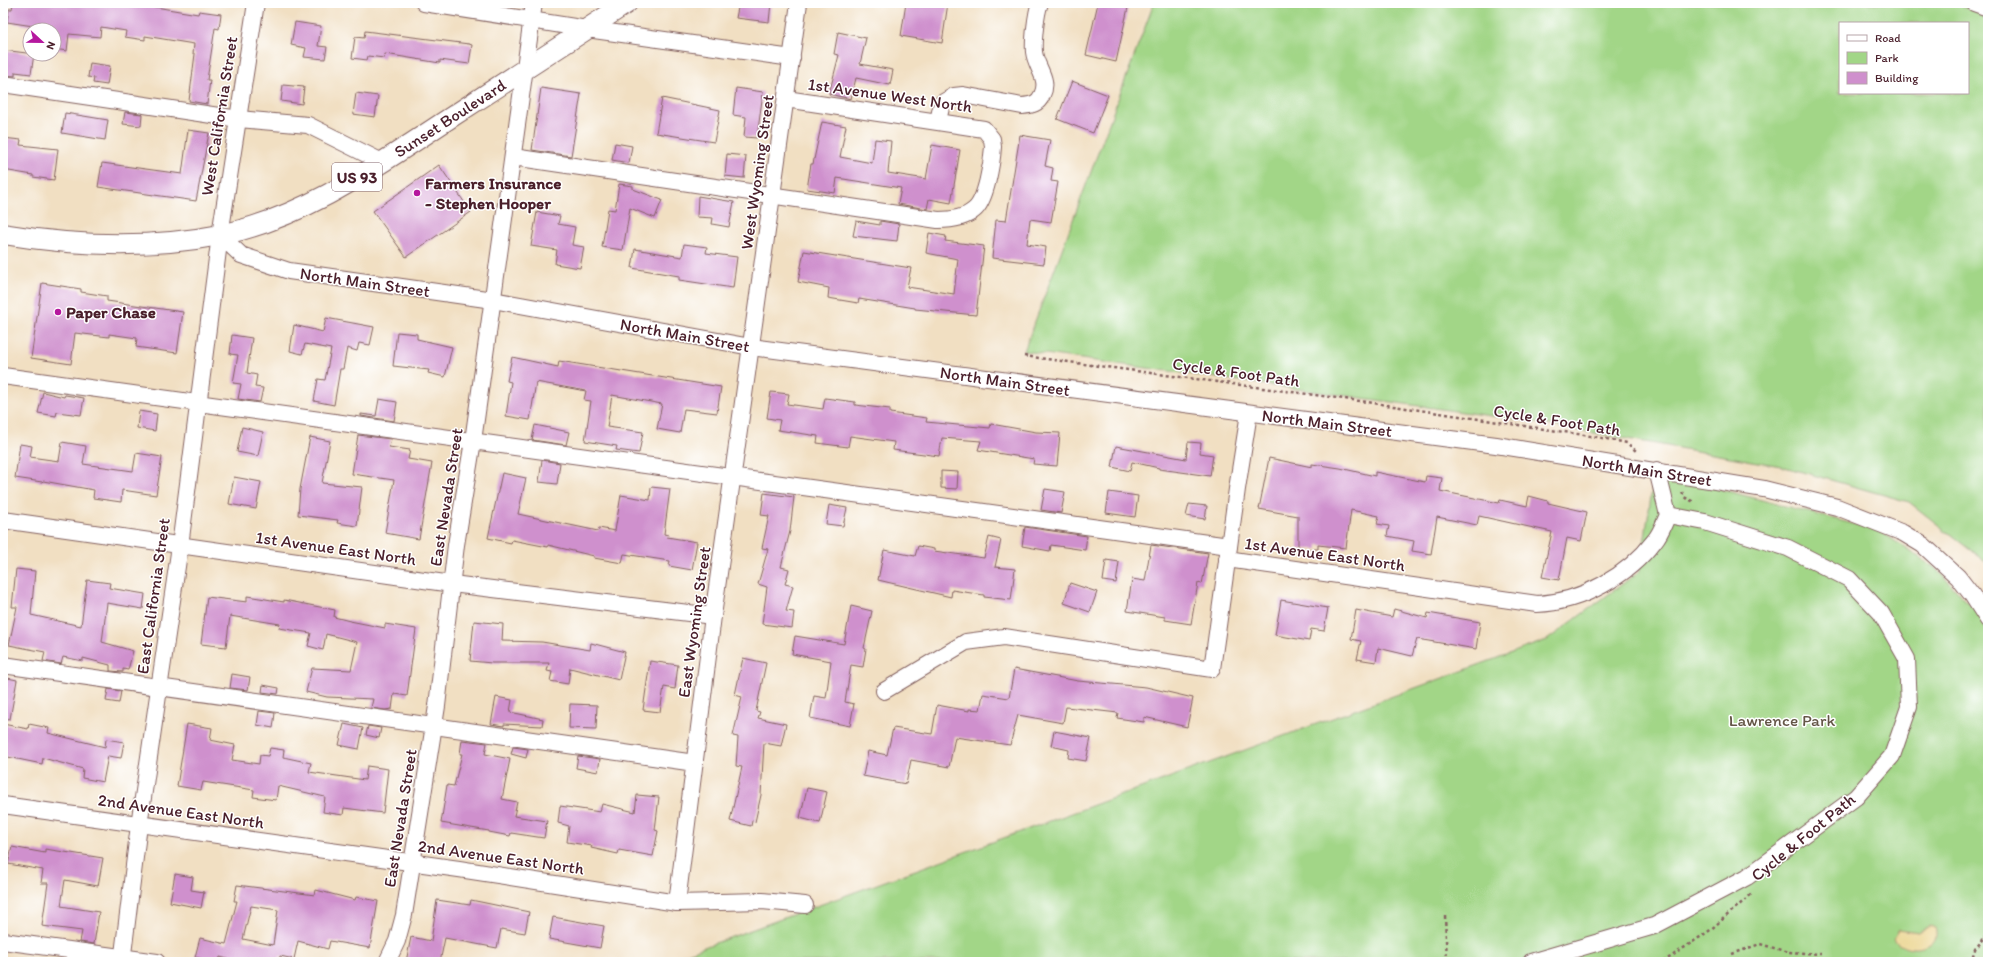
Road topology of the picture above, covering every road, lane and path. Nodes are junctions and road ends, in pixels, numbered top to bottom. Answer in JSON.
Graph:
{"nodes":[{"id":1,"x":256,"y":3,"type":"edge"},
{"id":2,"x":424,"y":3,"type":"edge"},
{"id":3,"x":534,"y":3,"type":"edge"},
{"id":4,"x":627,"y":3,"type":"edge"},
{"id":5,"x":799,"y":3,"type":"edge"},
{"id":6,"x":1040,"y":3,"type":"edge"},
{"id":7,"x":1974,"y":3,"type":"edge"},
{"id":8,"x":1988,"y":8,"type":"edge"},
{"id":9,"x":532,"y":20,"type":"junction"},
{"id":10,"x":587,"y":29,"type":"junction"},
{"id":11,"x":792,"y":58,"type":"junction"},
{"id":12,"x":526,"y":70,"type":"junction"},
{"id":13,"x":3,"y":84,"type":"edge"},
{"id":14,"x":786,"y":99,"type":"junction"},
{"id":15,"x":239,"y":119,"type":"junction"},
{"id":16,"x":938,"y":121,"type":"junction"},
{"id":17,"x":513,"y":157,"type":"junction"},
{"id":18,"x":382,"y":162,"type":"junction"},
{"id":19,"x":773,"y":195,"type":"junction"},
{"id":20,"x":3,"y":234,"type":"edge"},
{"id":21,"x":220,"y":235,"type":"junction"},
{"id":22,"x":493,"y":300,"type":"junction"},
{"id":23,"x":751,"y":347,"type":"junction"},
{"id":24,"x":1024,"y":356,"type":"dead end"},
{"id":25,"x":3,"y":376,"type":"edge"},
{"id":26,"x":198,"y":403,"type":"junction"},
{"id":27,"x":1249,"y":413,"type":"junction"},
{"id":28,"x":473,"y":441,"type":"junction"},
{"id":29,"x":1638,"y":453,"type":"dead end"},
{"id":30,"x":1660,"y":471,"type":"junction"},
{"id":31,"x":733,"y":477,"type":"junction"},
{"id":32,"x":1695,"y":503,"type":"dead end"},
{"id":33,"x":1668,"y":515,"type":"junction"},
{"id":34,"x":3,"y":520,"type":"edge"},
{"id":35,"x":180,"y":546,"type":"junction"},
{"id":36,"x":1228,"y":553,"type":"junction"},
{"id":37,"x":452,"y":584,"type":"junction"},
{"id":38,"x":1985,"y":615,"type":"edge"},
{"id":39,"x":713,"y":616,"type":"junction"},
{"id":40,"x":3,"y":665,"type":"edge"},
{"id":41,"x":159,"y":687,"type":"junction"},
{"id":42,"x":884,"y":691,"type":"dead end"},
{"id":43,"x":434,"y":726,"type":"junction"},
{"id":44,"x":695,"y":763,"type":"junction"},
{"id":45,"x":3,"y":805,"type":"edge"},
{"id":46,"x":139,"y":825,"type":"junction"},
{"id":47,"x":412,"y":863,"type":"junction"},
{"id":48,"x":1759,"y":888,"type":"dead end"},
{"id":49,"x":677,"y":903,"type":"junction"},
{"id":50,"x":805,"y":905,"type":"dead end"},
{"id":51,"x":1445,"y":916,"type":"dead end"},
{"id":52,"x":1988,"y":934,"type":"edge"},
{"id":53,"x":3,"y":941,"type":"edge"},
{"id":54,"x":1732,"y":954,"type":"dead end"},
{"id":55,"x":1821,"y":954,"type":"dead end"},
{"id":56,"x":122,"y":960,"type":"edge"},
{"id":57,"x":157,"y":962,"type":"edge"},
{"id":58,"x":387,"y":962,"type":"edge"},
{"id":59,"x":1447,"y":962,"type":"edge"},
{"id":60,"x":1531,"y":962,"type":"edge"},
{"id":61,"x":1663,"y":962,"type":"edge"},
{"id":62,"x":1971,"y":962,"type":"edge"}],
"edges":[{"from":1,"to":15,"type":"street","name":"West California Street"},
{"from":2,"to":9,"type":"street","name":"1st Avenue West North"},
{"from":3,"to":9,"type":"street","name":"East Nevada Street"},
{"from":4,"to":10,"type":"main road","name":"Sunset Boulevard","number":"US 93"},
{"from":5,"to":11,"type":"street","name":"West Wyoming Street"},
{"from":6,"to":16,"type":"street"},
{"from":7,"to":8,"type":"street"},
{"from":9,"to":10,"type":"street","name":"1st Avenue West North"},
{"from":9,"to":12,"type":"street","name":"East Nevada Street"},
{"from":10,"to":11,"type":"street","name":"1st Avenue West North"},
{"from":10,"to":12,"type":"main road","name":"Sunset Boulevard","number":"US 93"},
{"from":11,"to":14,"type":"street","name":"West Wyoming Street"},
{"from":12,"to":17,"type":"street","name":"East Nevada Street"},
{"from":12,"to":18,"type":"main road","name":"Sunset Boulevard","number":"US 93"},
{"from":13,"to":15,"type":"street"},
{"from":14,"to":16,"type":"street","name":"1st Avenue West North"},
{"from":14,"to":19,"type":"street","name":"West Wyoming Street"},
{"from":15,"to":18,"type":"street"},
{"from":15,"to":21,"type":"street","name":"West California Street"},
{"from":16,"to":19,"type":"street","name":"1st Avenue West North"},
{"from":17,"to":19,"type":"street","name":"1st Avenue West North"},
{"from":17,"to":22,"type":"street","name":"East Nevada Street"},
{"from":18,"to":21,"type":"main road","name":"Sunset Boulevard","number":"US 93"},
{"from":19,"to":23,"type":"street","name":"West Wyoming Street"},
{"from":20,"to":21,"type":"main road","number":"US 93"},
{"from":21,"to":22,"type":"street","name":"North Main Street"},
{"from":21,"to":26,"type":"street","name":"East California Street"},
{"from":22,"to":23,"type":"street","name":"North Main Street"},
{"from":22,"to":28,"type":"street","name":"East Nevada Street"},
{"from":23,"to":27,"type":"street","name":"North Main Street"},
{"from":23,"to":31,"type":"street","name":"East Wyoming Street"},
{"from":24,"to":29,"type":"path","name":"Cycle & Foot Path"},
{"from":25,"to":26,"type":"street"},
{"from":26,"to":28,"type":"street"},
{"from":26,"to":35,"type":"street","name":"East California Street"},
{"from":27,"to":30,"type":"street","name":"North Main Street"},
{"from":27,"to":36,"type":"street"},
{"from":28,"to":31,"type":"street"},
{"from":28,"to":37,"type":"street","name":"East Nevada Street"},
{"from":30,"to":32,"type":"path"},
{"from":30,"to":33,"type":"street"},
{"from":30,"to":38,"type":"street","name":"North Main Street"},
{"from":31,"to":36,"type":"street"},
{"from":31,"to":39,"type":"street","name":"East Wyoming Street"},
{"from":33,"to":36,"type":"street","name":"1st Avenue East North"},
{"from":33,"to":60,"type":"street"},
{"from":34,"to":35,"type":"street","name":"1st Avenue East North"},
{"from":35,"to":37,"type":"street","name":"1st Avenue East North"},
{"from":35,"to":41,"type":"street","name":"East California Street"},
{"from":36,"to":42,"type":"street","name":"1st Avenue East North"},
{"from":37,"to":39,"type":"street","name":"1st Avenue East North"},
{"from":37,"to":43,"type":"street","name":"East Nevada Street"},
{"from":39,"to":44,"type":"street","name":"East Wyoming Street"},
{"from":40,"to":41,"type":"street"},
{"from":41,"to":43,"type":"street"},
{"from":41,"to":46,"type":"street","name":"East California Street"},
{"from":43,"to":44,"type":"street"},
{"from":43,"to":47,"type":"street","name":"East Nevada Street"},
{"from":44,"to":49,"type":"street","name":"East Wyoming Street"},
{"from":45,"to":46,"type":"street","name":"2nd Avenue East North"},
{"from":46,"to":47,"type":"street","name":"2nd Avenue East North"},
{"from":46,"to":56,"type":"street","name":"East California Street"},
{"from":47,"to":49,"type":"street","name":"2nd Avenue East North"},
{"from":47,"to":58,"type":"street","name":"East Nevada Street"},
{"from":48,"to":61,"type":"path","name":"Cycle & Foot Path"},
{"from":49,"to":50,"type":"street","name":"2nd Avenue East North"},
{"from":51,"to":59,"type":"path"},
{"from":52,"to":62,"type":"path"},
{"from":53,"to":56,"type":"street"},
{"from":54,"to":55,"type":"path"},
{"from":56,"to":57,"type":"street"}]}
